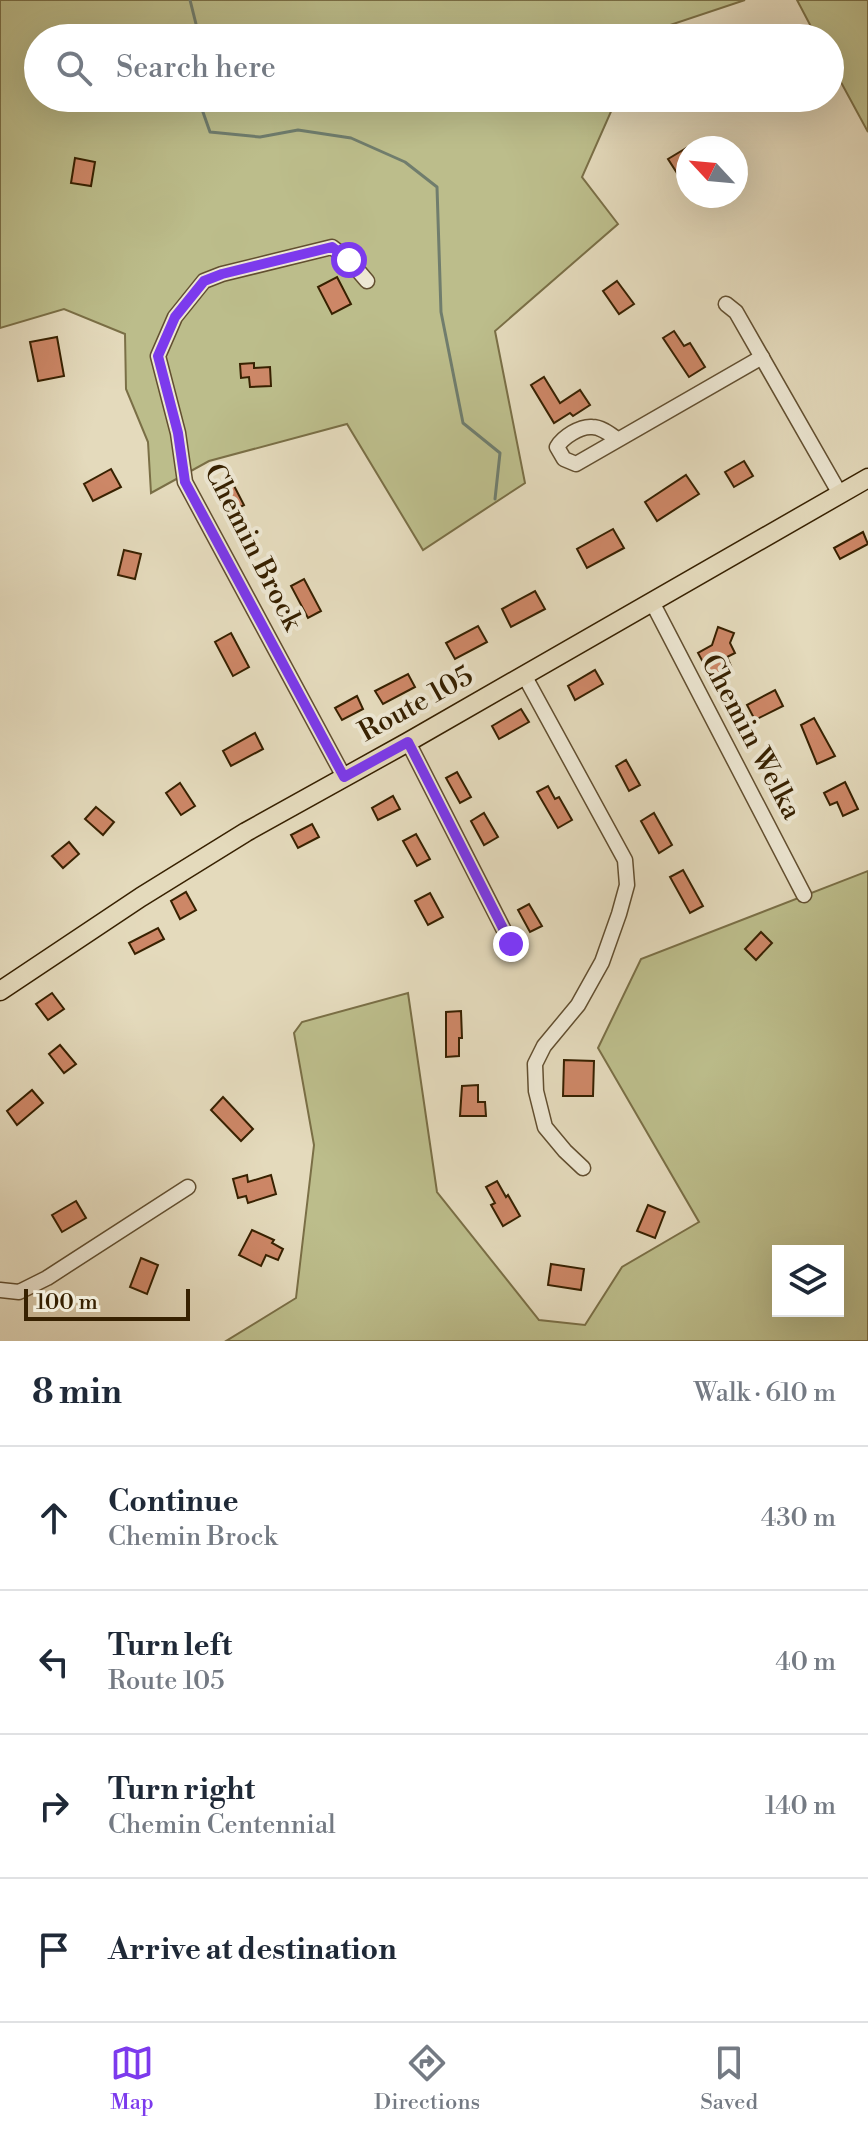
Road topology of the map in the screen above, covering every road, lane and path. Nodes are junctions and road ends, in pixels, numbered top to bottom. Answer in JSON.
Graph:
{"nodes":[{"id":1,"x":367,"y":281,"type":"dead end"},
{"id":2,"x":726,"y":304,"type":"dead end"},
{"id":3,"x":762,"y":357,"type":"junction"},
{"id":4,"x":617,"y":439,"type":"dead end"},
{"id":5,"x":868,"y":478,"type":"edge"},
{"id":6,"x":840,"y":494,"type":"junction"},
{"id":7,"x":652,"y":602,"type":"junction"},
{"id":8,"x":524,"y":675,"type":"junction"},
{"id":9,"x":408,"y":742,"type":"junction"},
{"id":10,"x":344,"y":777,"type":"junction"},
{"id":11,"x":804,"y":895,"type":"dead end"},
{"id":12,"x":511,"y":944,"type":"dead end"},
{"id":13,"x":0,"y":991,"type":"edge"},
{"id":14,"x":583,"y":1168,"type":"dead end"},
{"id":15,"x":188,"y":1187,"type":"dead end"},
{"id":16,"x":0,"y":1290,"type":"edge"}],
"edges":[{"from":1,"to":10,"type":"street","name":"Chemin Brock"},
{"from":2,"to":3,"type":"street"},
{"from":3,"to":4,"type":"street"},
{"from":3,"to":6,"type":"street"},
{"from":5,"to":6,"type":"main road","name":"Route 105"},
{"from":6,"to":7,"type":"main road","name":"Route 105"},
{"from":7,"to":8,"type":"main road","name":"Route 105"},
{"from":7,"to":11,"type":"street","name":"Chemin Welka"},
{"from":8,"to":9,"type":"main road","name":"Route 105"},
{"from":8,"to":14,"type":"street"},
{"from":9,"to":10,"type":"main road","name":"Route 105"},
{"from":9,"to":12,"type":"street"},
{"from":10,"to":13,"type":"main road","name":"Route 105"},
{"from":15,"to":16,"type":"street"}]}
